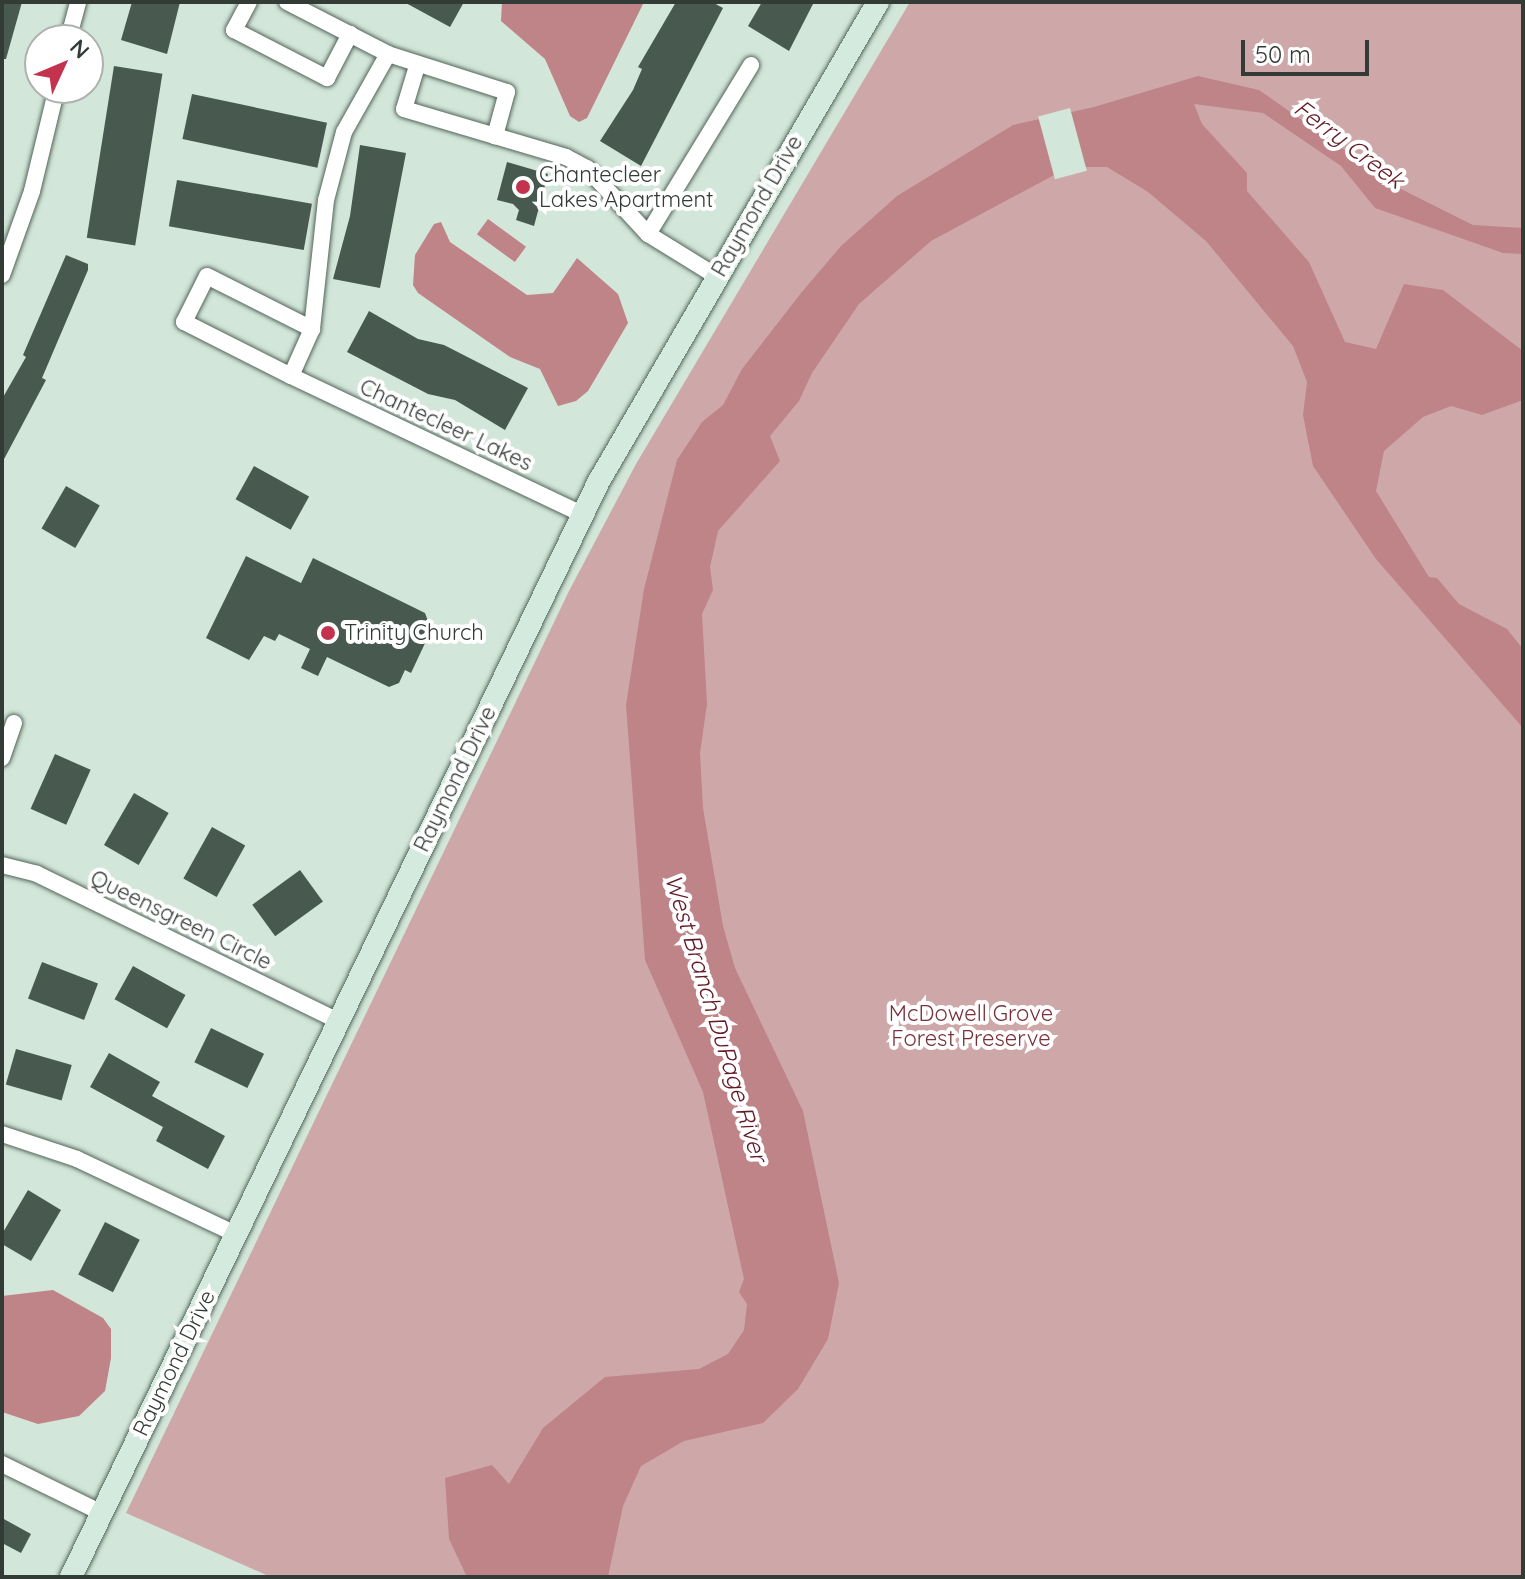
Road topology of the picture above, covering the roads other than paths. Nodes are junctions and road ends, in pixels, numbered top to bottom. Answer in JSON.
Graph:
{"nodes":[{"id":1,"x":78,"y":2,"type":"edge"},
{"id":2,"x":249,"y":2,"type":"edge"},
{"id":3,"x":287,"y":2,"type":"edge"},
{"id":4,"x":878,"y":2,"type":"edge"},
{"id":5,"x":72,"y":24,"type":"edge"},
{"id":6,"x":350,"y":34,"type":"junction"},
{"id":7,"x":388,"y":54,"type":"junction"},
{"id":8,"x":751,"y":65,"type":"dead end"},
{"id":9,"x":417,"y":66,"type":"junction"},
{"id":10,"x":53,"y":104,"type":"edge"},
{"id":11,"x":495,"y":136,"type":"junction"},
{"id":12,"x":648,"y":234,"type":"junction"},
{"id":13,"x":2,"y":275,"type":"edge"},
{"id":14,"x":716,"y":276,"type":"junction"},
{"id":15,"x":312,"y":329,"type":"junction"},
{"id":16,"x":291,"y":376,"type":"junction"},
{"id":17,"x":582,"y":514,"type":"junction"},
{"id":18,"x":14,"y":723,"type":"dead end"},
{"id":19,"x":2,"y":758,"type":"edge"},
{"id":20,"x":2,"y":865,"type":"edge"},
{"id":21,"x":338,"y":1021,"type":"junction"},
{"id":22,"x":2,"y":1134,"type":"edge"},
{"id":23,"x":236,"y":1234,"type":"junction"},
{"id":24,"x":2,"y":1464,"type":"edge"},
{"id":25,"x":102,"y":1513,"type":"junction"},
{"id":26,"x":71,"y":1577,"type":"edge"}],
"edges":[{"from":1,"to":5,"type":"street"},
{"from":2,"to":6,"type":"street"},
{"from":3,"to":6,"type":"street"},
{"from":4,"to":14,"type":"street","name":"Raymond Drive"},
{"from":6,"to":7,"type":"street"},
{"from":7,"to":9,"type":"street"},
{"from":7,"to":15,"type":"street"},
{"from":8,"to":12,"type":"street"},
{"from":9,"to":11,"type":"street"},
{"from":9,"to":11,"type":"street"},
{"from":10,"to":13,"type":"street"},
{"from":11,"to":12,"type":"street"},
{"from":12,"to":14,"type":"street"},
{"from":14,"to":17,"type":"street","name":"Raymond Drive"},
{"from":15,"to":16,"type":"street"},
{"from":15,"to":16,"type":"street","name":"Chantecleer Lakes"},
{"from":16,"to":17,"type":"street","name":"Chantecleer Lakes"},
{"from":17,"to":21,"type":"street","name":"Raymond Drive"},
{"from":18,"to":19,"type":"street"},
{"from":20,"to":21,"type":"street","name":"Queensgreen Circle"},
{"from":21,"to":23,"type":"street","name":"Raymond Drive"},
{"from":22,"to":23,"type":"street"},
{"from":23,"to":25,"type":"street","name":"Raymond Drive"},
{"from":24,"to":25,"type":"street"},
{"from":25,"to":26,"type":"street","name":"Raymond Drive"}]}
